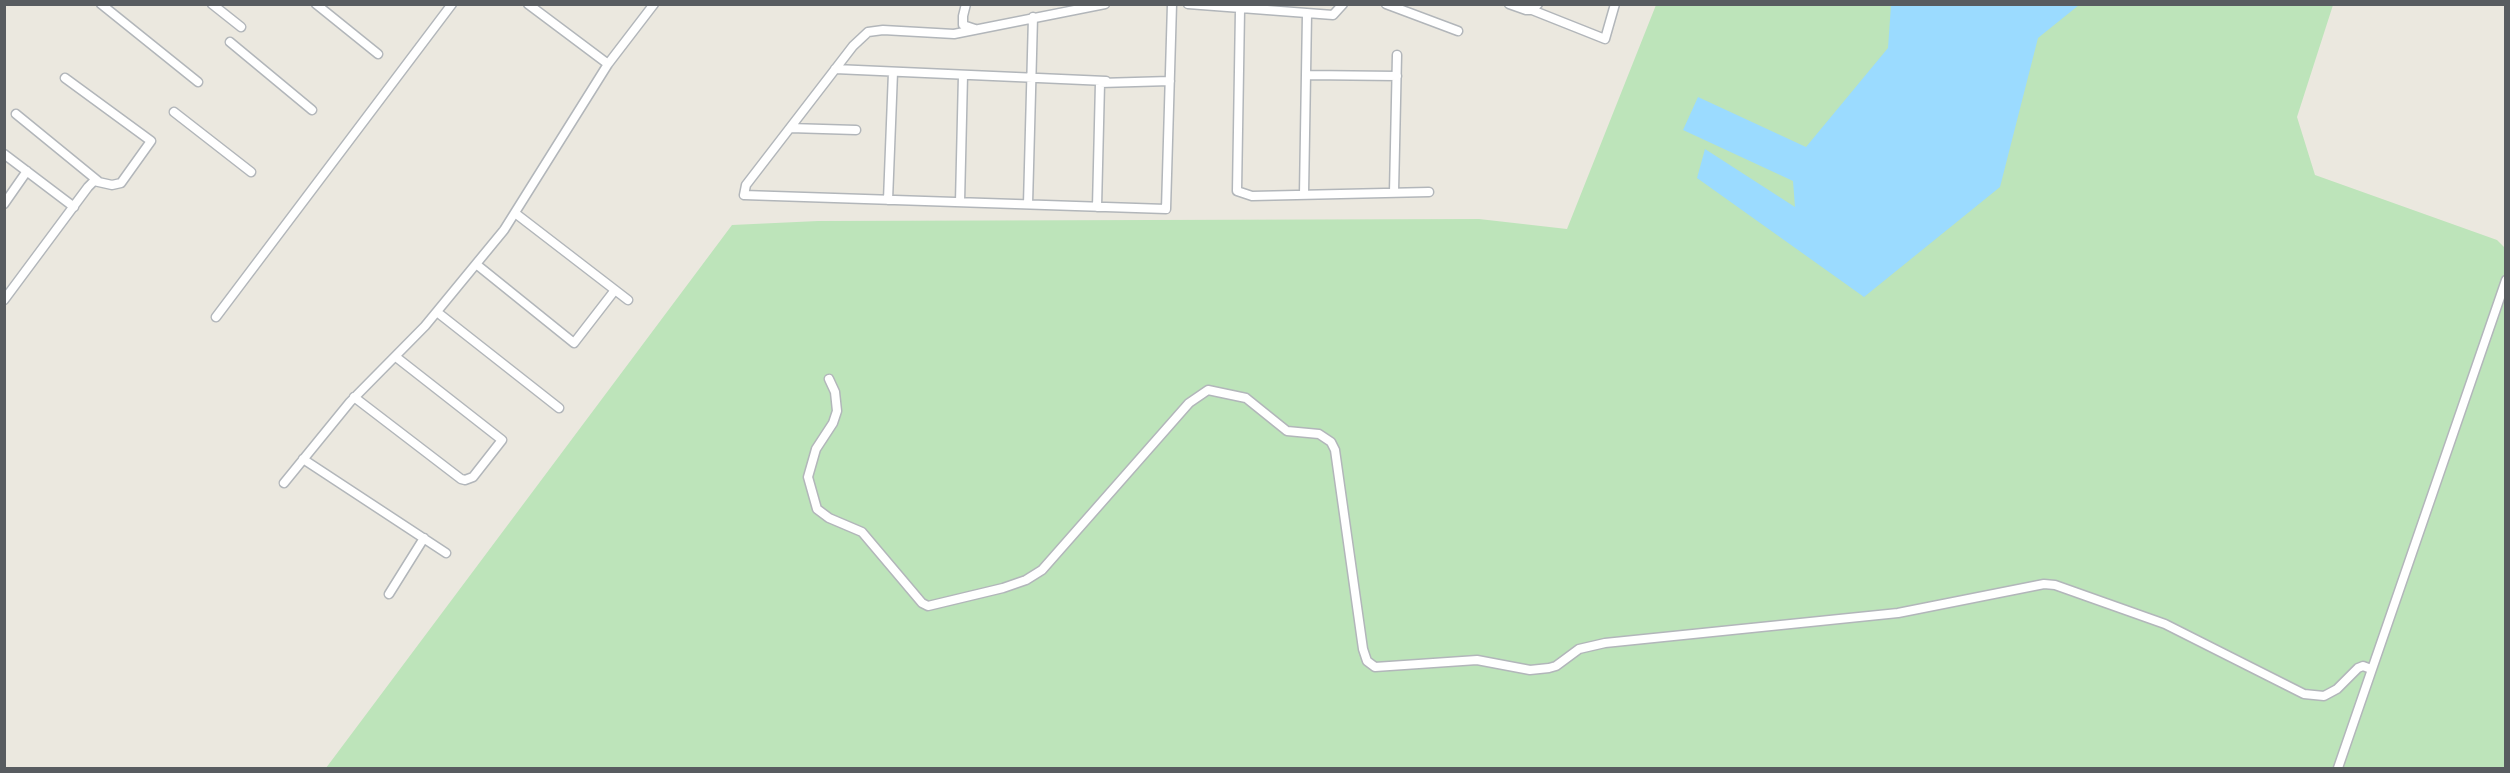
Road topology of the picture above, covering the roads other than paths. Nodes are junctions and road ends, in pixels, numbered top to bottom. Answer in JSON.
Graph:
{"nodes":[{"id":1,"x":101,"y":4,"type":"edge"},
{"id":2,"x":212,"y":4,"type":"edge"},
{"id":3,"x":316,"y":4,"type":"edge"},
{"id":4,"x":452,"y":4,"type":"edge"},
{"id":5,"x":528,"y":4,"type":"edge"},
{"id":6,"x":654,"y":4,"type":"edge"},
{"id":7,"x":966,"y":4,"type":"edge"},
{"id":8,"x":1044,"y":4,"type":"edge"},
{"id":9,"x":1105,"y":4,"type":"edge"},
{"id":10,"x":1172,"y":4,"type":"edge"},
{"id":11,"x":1188,"y":4,"type":"edge"},
{"id":12,"x":1343,"y":4,"type":"edge"},
{"id":13,"x":1386,"y":4,"type":"edge"},
{"id":14,"x":1509,"y":4,"type":"edge"},
{"id":15,"x":1616,"y":4,"type":"edge"},
{"id":16,"x":1535,"y":7,"type":"edge"},
{"id":17,"x":1240,"y":10,"type":"junction"},
{"id":18,"x":1307,"y":14,"type":"junction"},
{"id":19,"x":1037,"y":17,"type":"junction"},
{"id":20,"x":241,"y":27,"type":"dead end"},
{"id":21,"x":975,"y":29,"type":"junction"},
{"id":22,"x":1458,"y":31,"type":"dead end"},
{"id":23,"x":230,"y":42,"type":"dead end"},
{"id":24,"x":378,"y":54,"type":"dead end"},
{"id":25,"x":1397,"y":55,"type":"dead end"},
{"id":26,"x":608,"y":64,"type":"junction"},
{"id":27,"x":835,"y":69,"type":"junction"},
{"id":28,"x":893,"y":72,"type":"junction"},
{"id":29,"x":963,"y":75,"type":"junction"},
{"id":30,"x":1307,"y":75,"type":"junction"},
{"id":31,"x":1397,"y":76,"type":"junction"},
{"id":32,"x":65,"y":78,"type":"dead end"},
{"id":33,"x":1031,"y":78,"type":"junction"},
{"id":34,"x":1106,"y":81,"type":"junction"},
{"id":35,"x":1170,"y":81,"type":"junction"},
{"id":36,"x":198,"y":82,"type":"dead end"},
{"id":37,"x":312,"y":110,"type":"dead end"},
{"id":38,"x":174,"y":112,"type":"dead end"},
{"id":39,"x":16,"y":114,"type":"dead end"},
{"id":40,"x":790,"y":128,"type":"junction"},
{"id":41,"x":856,"y":130,"type":"dead end"},
{"id":42,"x":4,"y":154,"type":"edge"},
{"id":43,"x":27,"y":171,"type":"junction"},
{"id":44,"x":251,"y":172,"type":"dead end"},
{"id":45,"x":98,"y":181,"type":"junction"},
{"id":46,"x":1394,"y":192,"type":"junction"},
{"id":47,"x":1429,"y":192,"type":"dead end"},
{"id":48,"x":1304,"y":194,"type":"junction"},
{"id":49,"x":888,"y":200,"type":"junction"},
{"id":50,"x":960,"y":202,"type":"junction"},
{"id":51,"x":4,"y":204,"type":"edge"},
{"id":52,"x":1028,"y":204,"type":"junction"},
{"id":53,"x":74,"y":207,"type":"junction"},
{"id":54,"x":1097,"y":207,"type":"junction"},
{"id":55,"x":515,"y":213,"type":"junction"},
{"id":56,"x":476,"y":264,"type":"junction"},
{"id":57,"x":2505,"y":279,"type":"edge"},
{"id":58,"x":615,"y":290,"type":"junction"},
{"id":59,"x":4,"y":300,"type":"edge"},
{"id":60,"x":628,"y":300,"type":"dead end"},
{"id":61,"x":436,"y":312,"type":"junction"},
{"id":62,"x":216,"y":317,"type":"dead end"},
{"id":63,"x":396,"y":357,"type":"junction"},
{"id":64,"x":829,"y":380,"type":"dead end"},
{"id":65,"x":354,"y":397,"type":"junction"},
{"id":66,"x":559,"y":408,"type":"dead end"},
{"id":67,"x":303,"y":459,"type":"junction"},
{"id":68,"x":284,"y":483,"type":"dead end"},
{"id":69,"x":424,"y":538,"type":"junction"},
{"id":70,"x":446,"y":553,"type":"dead end"},
{"id":71,"x":388,"y":594,"type":"dead end"},
{"id":72,"x":2371,"y":669,"type":"junction"},
{"id":73,"x":2338,"y":768,"type":"edge"}],
"edges":[{"from":1,"to":36,"type":"street"},
{"from":2,"to":20,"type":"street"},
{"from":3,"to":24,"type":"street"},
{"from":4,"to":62,"type":"street"},
{"from":5,"to":26,"type":"street"},
{"from":6,"to":26,"type":"street"},
{"from":7,"to":21,"type":"street"},
{"from":8,"to":19,"type":"street"},
{"from":9,"to":19,"type":"street"},
{"from":10,"to":35,"type":"street"},
{"from":11,"to":17,"type":"street"},
{"from":12,"to":18,"type":"street"},
{"from":13,"to":22,"type":"street"},
{"from":14,"to":16,"type":"street"},
{"from":15,"to":16,"type":"street"},
{"from":17,"to":18,"type":"street"},
{"from":17,"to":48,"type":"street"},
{"from":18,"to":30,"type":"street"},
{"from":19,"to":21,"type":"street"},
{"from":19,"to":33,"type":"street"},
{"from":21,"to":27,"type":"street"},
{"from":23,"to":37,"type":"street"},
{"from":25,"to":31,"type":"street"},
{"from":26,"to":55,"type":"street"},
{"from":27,"to":28,"type":"street"},
{"from":27,"to":40,"type":"street"},
{"from":28,"to":29,"type":"street"},
{"from":28,"to":49,"type":"street"},
{"from":29,"to":33,"type":"street"},
{"from":29,"to":50,"type":"street"},
{"from":30,"to":31,"type":"street"},
{"from":30,"to":48,"type":"street"},
{"from":31,"to":46,"type":"street"},
{"from":32,"to":45,"type":"street"},
{"from":33,"to":34,"type":"street"},
{"from":33,"to":52,"type":"street"},
{"from":34,"to":35,"type":"street"},
{"from":34,"to":54,"type":"street"},
{"from":35,"to":54,"type":"street"},
{"from":38,"to":44,"type":"street"},
{"from":39,"to":45,"type":"street"},
{"from":40,"to":41,"type":"street"},
{"from":40,"to":49,"type":"street"},
{"from":42,"to":43,"type":"street"},
{"from":43,"to":51,"type":"street"},
{"from":43,"to":53,"type":"street"},
{"from":45,"to":53,"type":"street"},
{"from":46,"to":47,"type":"street"},
{"from":46,"to":48,"type":"street"},
{"from":49,"to":50,"type":"street"},
{"from":50,"to":52,"type":"street"},
{"from":52,"to":54,"type":"street"},
{"from":53,"to":59,"type":"street"},
{"from":55,"to":56,"type":"street"},
{"from":55,"to":58,"type":"street"},
{"from":56,"to":58,"type":"street"},
{"from":56,"to":61,"type":"street"},
{"from":57,"to":72,"type":"street"},
{"from":58,"to":60,"type":"street"},
{"from":61,"to":63,"type":"street"},
{"from":61,"to":66,"type":"street"},
{"from":63,"to":65,"type":"street"},
{"from":63,"to":65,"type":"street"},
{"from":64,"to":72,"type":"street"},
{"from":65,"to":67,"type":"street"},
{"from":67,"to":68,"type":"street"},
{"from":67,"to":69,"type":"street"},
{"from":69,"to":70,"type":"street"},
{"from":69,"to":71,"type":"street"},
{"from":72,"to":73,"type":"street"}]}
